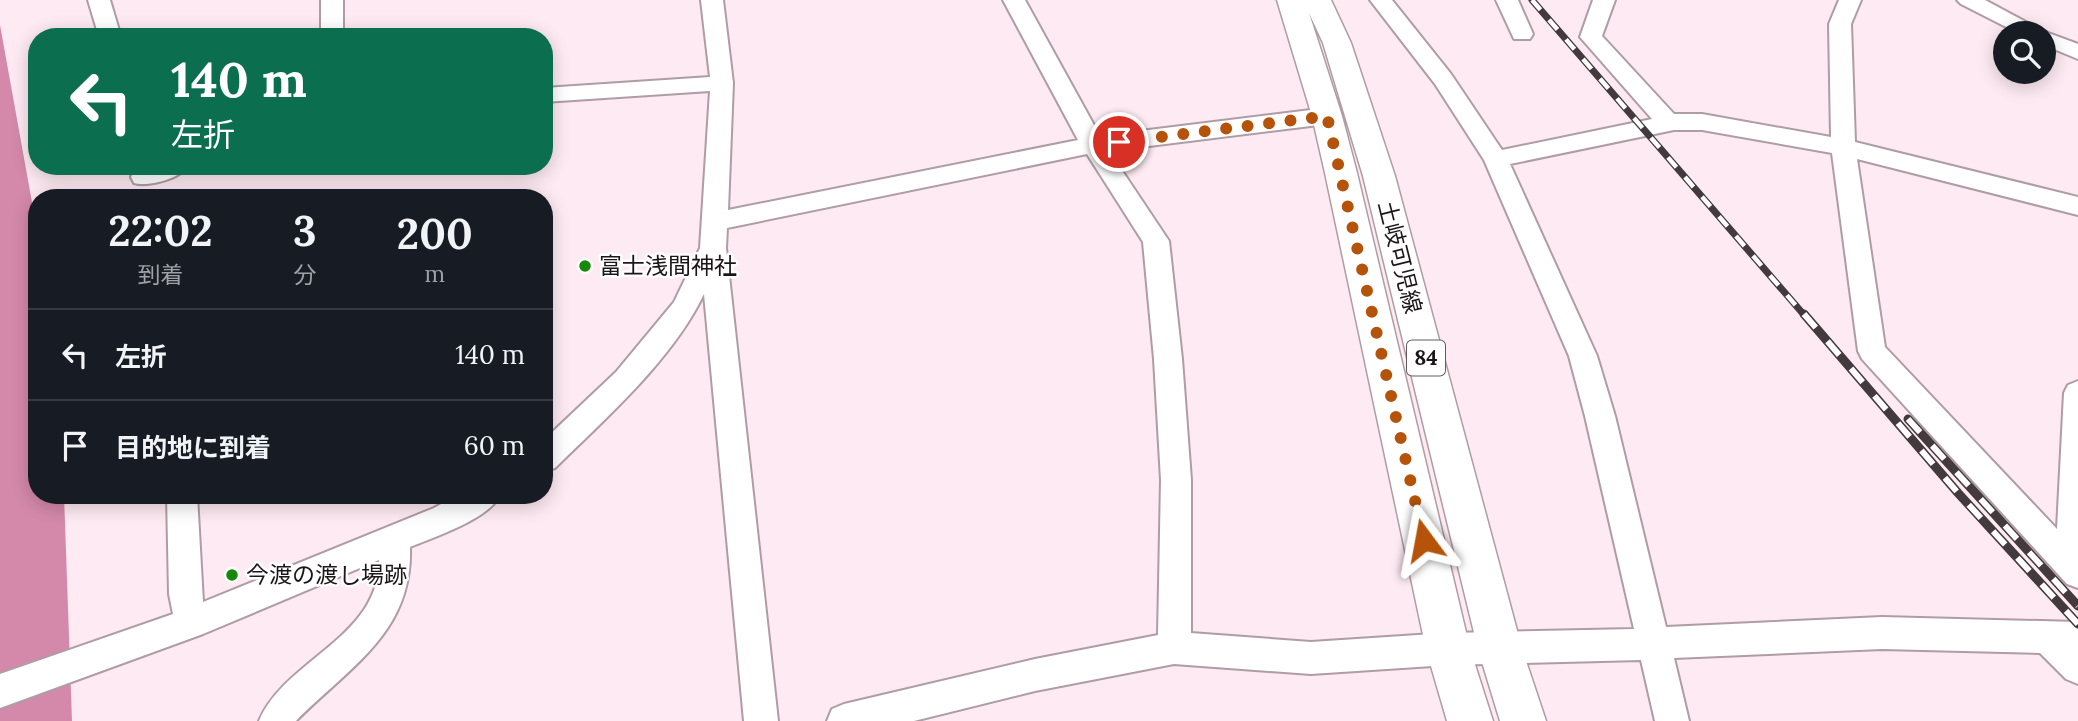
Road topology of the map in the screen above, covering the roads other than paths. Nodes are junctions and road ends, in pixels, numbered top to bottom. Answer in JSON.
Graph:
{"nodes":[{"id":1,"x":99,"y":0,"type":"edge"},
{"id":2,"x":332,"y":0,"type":"edge"},
{"id":3,"x":1014,"y":0,"type":"edge"},
{"id":4,"x":1291,"y":0,"type":"edge"},
{"id":5,"x":1317,"y":0,"type":"edge"},
{"id":6,"x":1381,"y":0,"type":"edge"},
{"id":7,"x":1507,"y":0,"type":"edge"},
{"id":8,"x":1604,"y":0,"type":"edge"},
{"id":9,"x":1850,"y":0,"type":"edge"},
{"id":10,"x":1968,"y":0,"type":"edge"},
{"id":11,"x":717,"y":1,"type":"edge"},
{"id":12,"x":2010,"y":21,"type":"edge"},
{"id":13,"x":107,"y":28,"type":"edge"},
{"id":14,"x":332,"y":28,"type":"edge"},
{"id":15,"x":1522,"y":34,"type":"dead end"},
{"id":16,"x":2056,"y":42,"type":"edge"},
{"id":17,"x":2078,"y":52,"type":"edge"},
{"id":18,"x":722,"y":83,"type":"junction"},
{"id":19,"x":553,"y":94,"type":"edge"},
{"id":20,"x":1327,"y":116,"type":"junction"},
{"id":21,"x":1669,"y":123,"type":"junction"},
{"id":22,"x":1093,"y":145,"type":"junction"},
{"id":23,"x":1843,"y":147,"type":"junction"},
{"id":24,"x":1496,"y":159,"type":"junction"},
{"id":25,"x":2078,"y":206,"type":"edge"},
{"id":26,"x":714,"y":235,"type":"junction"},
{"id":27,"x":2078,"y":393,"type":"edge"},
{"id":28,"x":553,"y":450,"type":"edge"},
{"id":29,"x":182,"y":504,"type":"edge"},
{"id":30,"x":469,"y":504,"type":"edge"},
{"id":31,"x":394,"y":539,"type":"junction"},
{"id":32,"x":2074,"y":570,"type":"edge"},
{"id":33,"x":191,"y":624,"type":"junction"},
{"id":34,"x":2064,"y":638,"type":"edge"},
{"id":35,"x":1655,"y":642,"type":"junction"},
{"id":36,"x":1174,"y":648,"type":"junction"},
{"id":37,"x":1448,"y":649,"type":"junction"},
{"id":38,"x":1500,"y":649,"type":"junction"},
{"id":39,"x":2078,"y":668,"type":"edge"},
{"id":40,"x":0,"y":691,"type":"edge"},
{"id":41,"x":276,"y":721,"type":"edge"},
{"id":42,"x":761,"y":721,"type":"edge"},
{"id":43,"x":844,"y":721,"type":"edge"},
{"id":44,"x":1470,"y":721,"type":"edge"},
{"id":45,"x":1523,"y":721,"type":"edge"},
{"id":46,"x":1672,"y":721,"type":"edge"}],
"edges":[{"from":1,"to":13,"type":"street"},
{"from":2,"to":14,"type":"street"},
{"from":3,"to":22,"type":"street"},
{"from":4,"to":20,"type":"main road","name":"土岐可児線","number":"84"},
{"from":5,"to":38,"type":"main road","name":"土岐可児線","number":"84"},
{"from":6,"to":24,"type":"street"},
{"from":7,"to":15,"type":"street"},
{"from":8,"to":21,"type":"street"},
{"from":9,"to":23,"type":"street"},
{"from":10,"to":12,"type":"street"},
{"from":11,"to":18,"type":"street"},
{"from":16,"to":17,"type":"street"},
{"from":18,"to":19,"type":"street"},
{"from":18,"to":26,"type":"street"},
{"from":20,"to":22,"type":"street"},
{"from":20,"to":37,"type":"main road","name":"土岐可児線","number":"84"},
{"from":21,"to":23,"type":"street"},
{"from":21,"to":24,"type":"street"},
{"from":22,"to":26,"type":"street"},
{"from":22,"to":36,"type":"street"},
{"from":23,"to":25,"type":"street"},
{"from":23,"to":32,"type":"street"},
{"from":24,"to":35,"type":"street"},
{"from":26,"to":28,"type":"street"},
{"from":26,"to":42,"type":"street"},
{"from":27,"to":32,"type":"street"},
{"from":29,"to":33,"type":"street"},
{"from":30,"to":31,"type":"street"},
{"from":31,"to":33,"type":"street"},
{"from":31,"to":41,"type":"street"},
{"from":33,"to":40,"type":"street"},
{"from":34,"to":35,"type":"street"},
{"from":34,"to":39,"type":"street"},
{"from":35,"to":38,"type":"street"},
{"from":35,"to":46,"type":"street"},
{"from":36,"to":37,"type":"street"},
{"from":36,"to":43,"type":"street"},
{"from":37,"to":38,"type":"street"},
{"from":37,"to":44,"type":"main road","name":"土岐可児線","number":"84"},
{"from":38,"to":45,"type":"main road","name":"土岐可児線","number":"84"}]}
